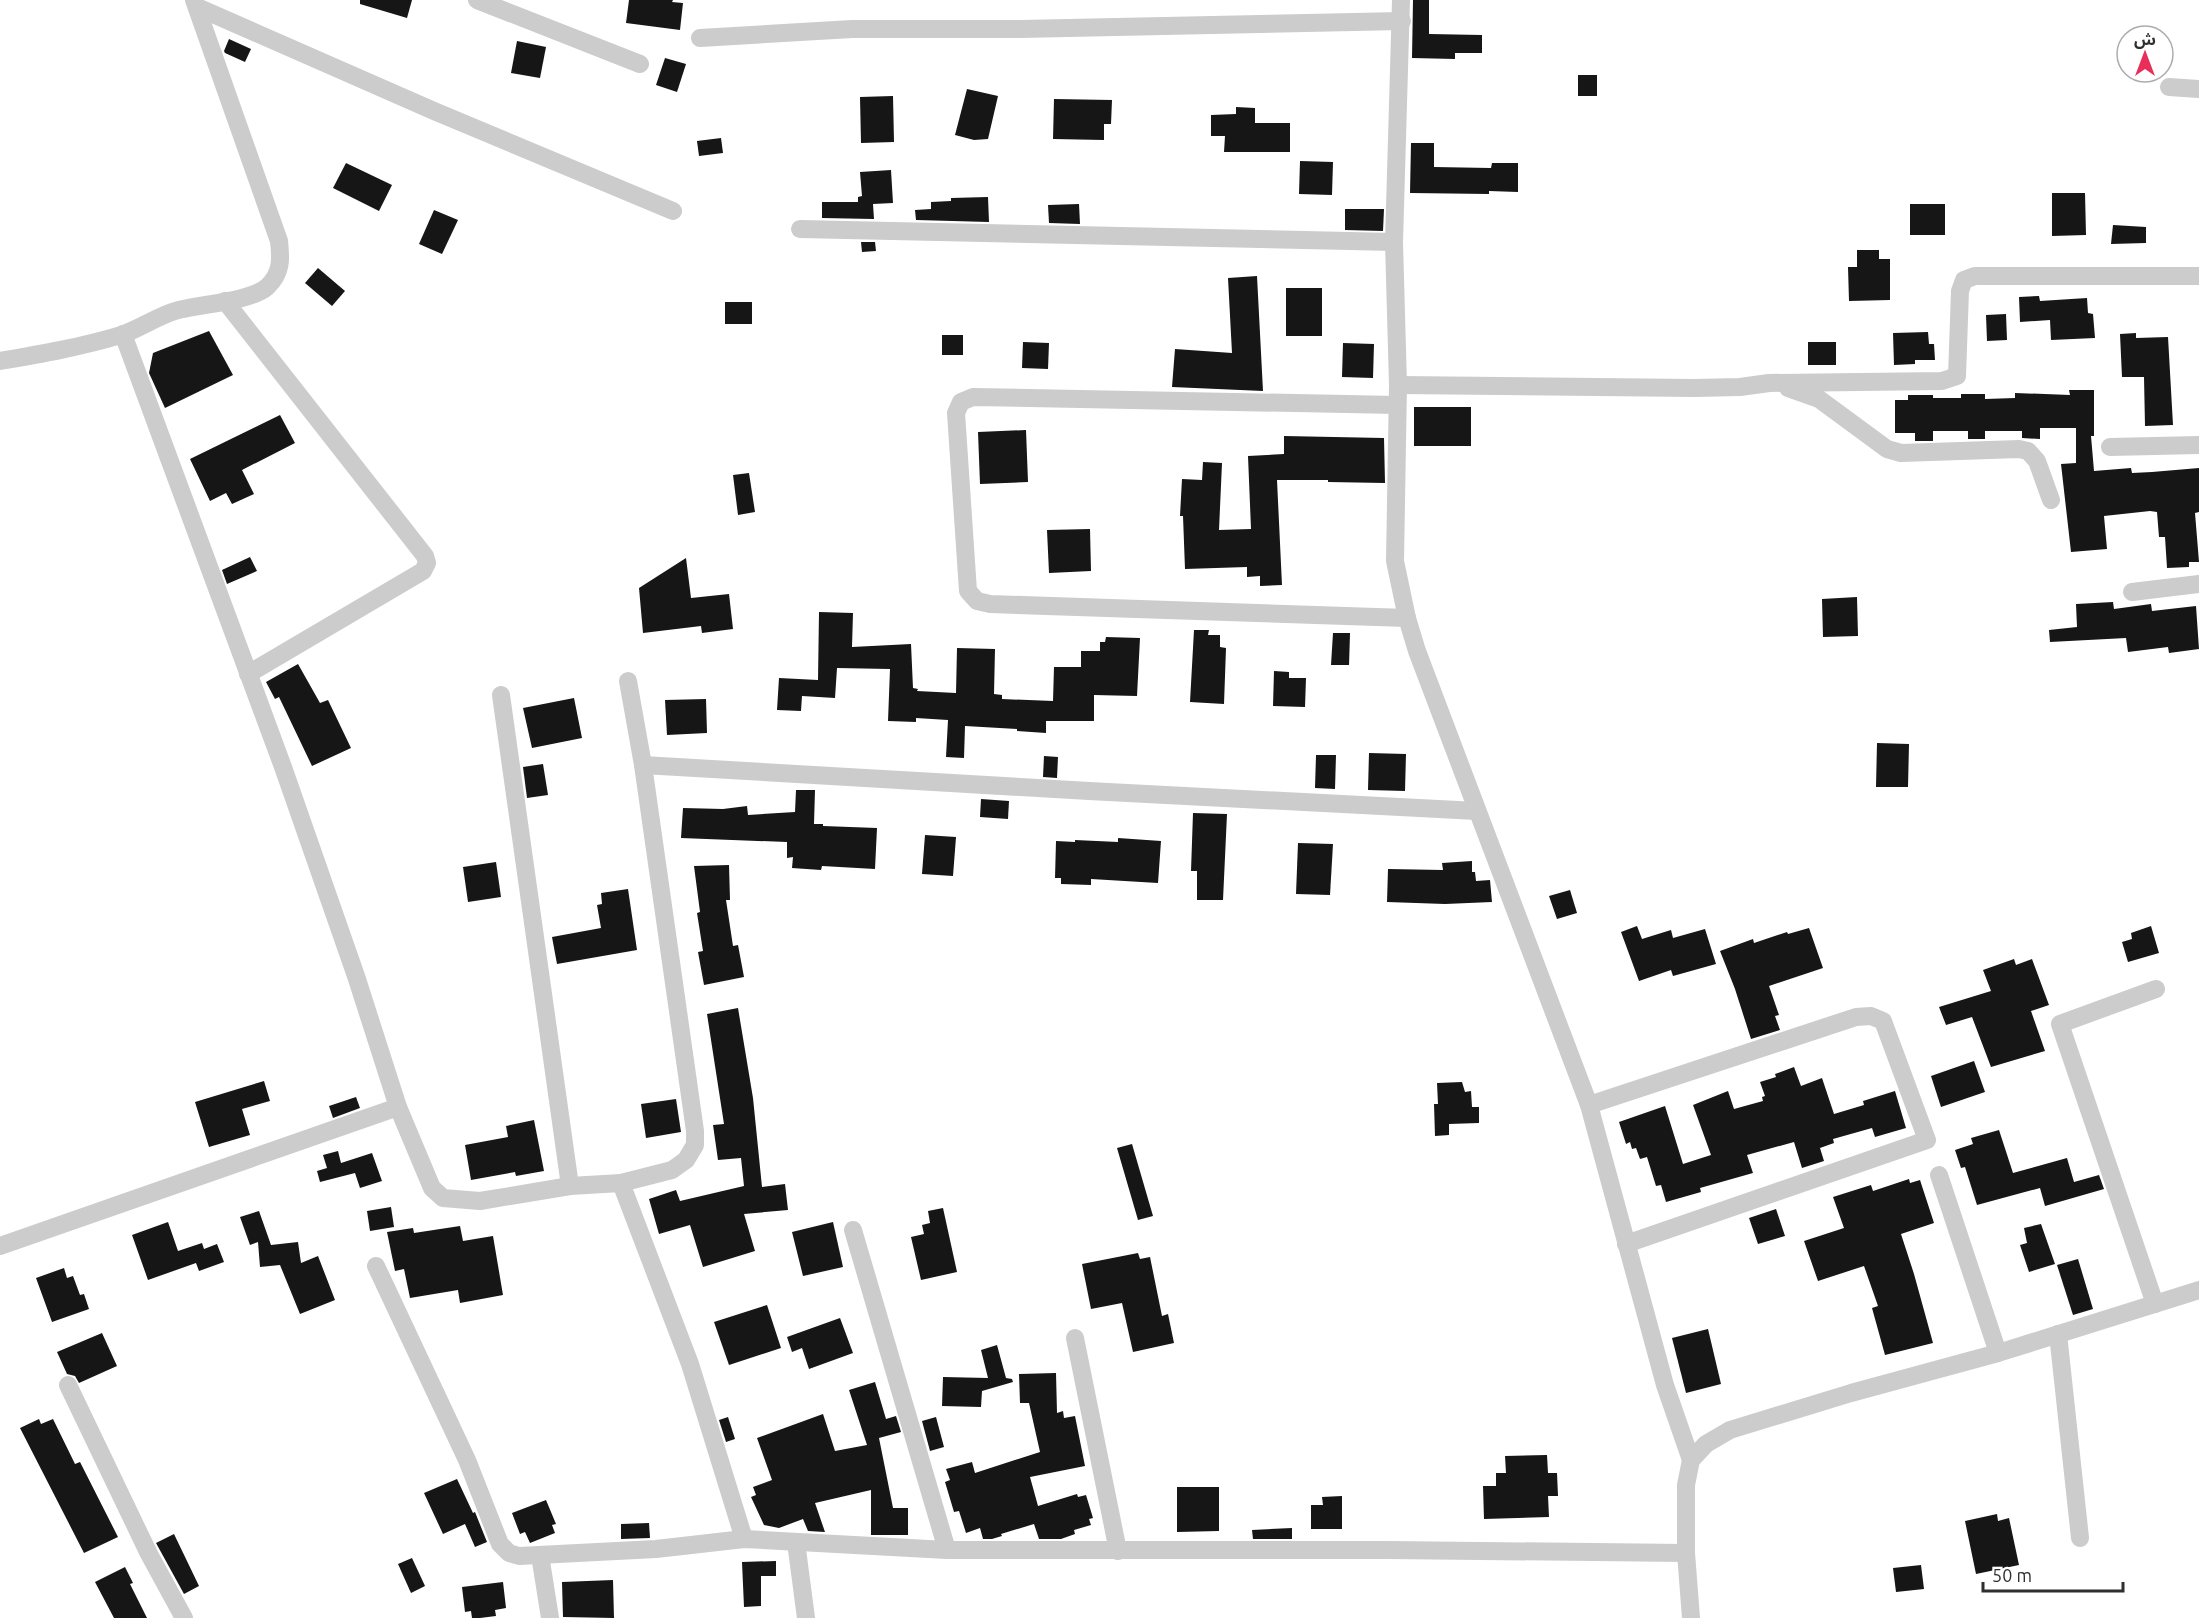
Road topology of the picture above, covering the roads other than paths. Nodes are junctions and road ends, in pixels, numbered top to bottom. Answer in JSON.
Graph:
{"nodes":[{"id":1,"x":477,"y":0,"type":"edge"},
{"id":2,"x":1401,"y":0,"type":"edge"},
{"id":3,"x":195,"y":4,"type":"edge"},
{"id":4,"x":1402,"y":21,"type":"junction"},
{"id":5,"x":700,"y":38,"type":"dead end"},
{"id":6,"x":640,"y":64,"type":"dead end"},
{"id":7,"x":2169,"y":87,"type":"dead end"},
{"id":8,"x":2199,"y":88,"type":"edge"},
{"id":9,"x":674,"y":211,"type":"dead end"},
{"id":10,"x":800,"y":230,"type":"dead end"},
{"id":11,"x":1394,"y":242,"type":"junction"},
{"id":12,"x":2199,"y":276,"type":"edge"},
{"id":13,"x":225,"y":300,"type":"junction"},
{"id":14,"x":123,"y":334,"type":"junction"},
{"id":15,"x":0,"y":361,"type":"edge"},
{"id":16,"x":1769,"y":383,"type":"junction"},
{"id":17,"x":1398,"y":385,"type":"junction"},
{"id":18,"x":1397,"y":405,"type":"junction"},
{"id":19,"x":2199,"y":445,"type":"edge"},
{"id":20,"x":2110,"y":447,"type":"dead end"},
{"id":21,"x":2051,"y":500,"type":"dead end"},
{"id":22,"x":2199,"y":584,"type":"edge"},
{"id":23,"x":2132,"y":592,"type":"dead end"},
{"id":24,"x":1407,"y":618,"type":"junction"},
{"id":25,"x":248,"y":674,"type":"junction"},
{"id":26,"x":628,"y":681,"type":"dead end"},
{"id":27,"x":501,"y":695,"type":"dead end"},
{"id":28,"x":643,"y":765,"type":"junction"},
{"id":29,"x":1477,"y":811,"type":"junction"},
{"id":30,"x":2156,"y":988,"type":"dead end"},
{"id":31,"x":1589,"y":1105,"type":"junction"},
{"id":32,"x":398,"y":1107,"type":"junction"},
{"id":33,"x":1939,"y":1175,"type":"dead end"},
{"id":34,"x":621,"y":1183,"type":"junction"},
{"id":35,"x":570,"y":1186,"type":"junction"},
{"id":36,"x":853,"y":1230,"type":"dead end"},
{"id":37,"x":1626,"y":1244,"type":"junction"},
{"id":38,"x":0,"y":1246,"type":"edge"},
{"id":39,"x":376,"y":1266,"type":"dead end"},
{"id":40,"x":2199,"y":1290,"type":"edge"},
{"id":41,"x":2155,"y":1304,"type":"junction"},
{"id":42,"x":2058,"y":1334,"type":"junction"},
{"id":43,"x":1075,"y":1338,"type":"dead end"},
{"id":44,"x":1998,"y":1353,"type":"junction"},
{"id":45,"x":68,"y":1385,"type":"dead end"},
{"id":46,"x":1691,"y":1460,"type":"junction"},
{"id":47,"x":2080,"y":1538,"type":"dead end"},
{"id":48,"x":744,"y":1539,"type":"junction"},
{"id":49,"x":796,"y":1542,"type":"junction"},
{"id":50,"x":947,"y":1550,"type":"junction"},
{"id":51,"x":1118,"y":1551,"type":"junction"},
{"id":52,"x":1686,"y":1553,"type":"junction"},
{"id":53,"x":540,"y":1556,"type":"junction"},
{"id":54,"x":184,"y":1618,"type":"edge"},
{"id":55,"x":550,"y":1618,"type":"edge"},
{"id":56,"x":806,"y":1618,"type":"edge"},
{"id":57,"x":1691,"y":1618,"type":"edge"}],
"edges":[{"from":1,"to":6,"type":"street"},
{"from":2,"to":4,"type":"street"},
{"from":3,"to":9,"type":"street"},
{"from":3,"to":13,"type":"street"},
{"from":4,"to":5,"type":"street"},
{"from":4,"to":11,"type":"street"},
{"from":7,"to":8,"type":"street"},
{"from":10,"to":11,"type":"street"},
{"from":11,"to":17,"type":"street"},
{"from":12,"to":16,"type":"street"},
{"from":13,"to":14,"type":"street"},
{"from":13,"to":25,"type":"street"},
{"from":14,"to":15,"type":"street"},
{"from":14,"to":25,"type":"street"},
{"from":16,"to":17,"type":"street"},
{"from":16,"to":21,"type":"street"},
{"from":17,"to":18,"type":"street"},
{"from":18,"to":24,"type":"street"},
{"from":18,"to":24,"type":"street"},
{"from":19,"to":20,"type":"street"},
{"from":22,"to":23,"type":"street"},
{"from":24,"to":29,"type":"street"},
{"from":25,"to":32,"type":"street"},
{"from":26,"to":28,"type":"street"},
{"from":27,"to":35,"type":"street"},
{"from":28,"to":29,"type":"street"},
{"from":28,"to":34,"type":"street"},
{"from":29,"to":31,"type":"street"},
{"from":30,"to":41,"type":"street"},
{"from":31,"to":37,"type":"street"},
{"from":31,"to":37,"type":"street"},
{"from":32,"to":35,"type":"street"},
{"from":32,"to":38,"type":"street"},
{"from":33,"to":44,"type":"street"},
{"from":34,"to":35,"type":"street"},
{"from":34,"to":48,"type":"street"},
{"from":36,"to":50,"type":"street"},
{"from":37,"to":46,"type":"street"},
{"from":39,"to":53,"type":"street"},
{"from":40,"to":41,"type":"street"},
{"from":41,"to":42,"type":"street"},
{"from":42,"to":44,"type":"street"},
{"from":42,"to":47,"type":"street"},
{"from":43,"to":51,"type":"street"},
{"from":44,"to":46,"type":"street"},
{"from":45,"to":54,"type":"street"},
{"from":46,"to":52,"type":"street"},
{"from":48,"to":49,"type":"street"},
{"from":48,"to":53,"type":"street"},
{"from":49,"to":50,"type":"street"},
{"from":49,"to":56,"type":"street"},
{"from":50,"to":51,"type":"street"},
{"from":51,"to":52,"type":"street"},
{"from":52,"to":57,"type":"street"},
{"from":53,"to":55,"type":"street"}]}
